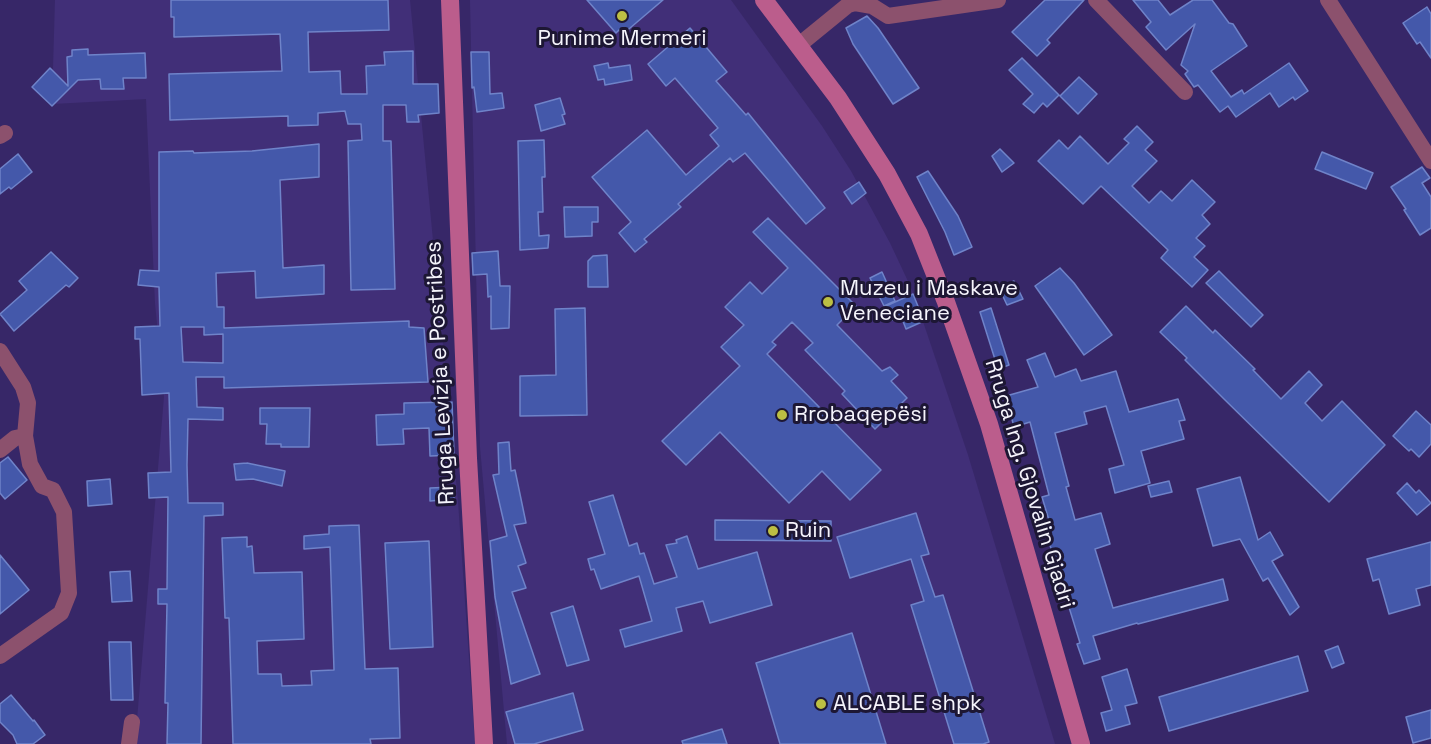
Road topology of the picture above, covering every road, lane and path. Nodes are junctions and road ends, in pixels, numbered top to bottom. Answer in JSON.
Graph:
{"nodes":[{"id":1,"x":450,"y":0,"type":"edge"},
{"id":2,"x":764,"y":0,"type":"edge"},
{"id":3,"x":998,"y":0,"type":"edge"},
{"id":4,"x":1096,"y":0,"type":"edge"},
{"id":5,"x":1328,"y":0,"type":"edge"},
{"id":6,"x":799,"y":45,"type":"junction"},
{"id":7,"x":1185,"y":92,"type":"dead end"},
{"id":8,"x":1431,"y":161,"type":"edge"},
{"id":9,"x":0,"y":351,"type":"edge"},
{"id":10,"x":25,"y":436,"type":"junction"},
{"id":11,"x":0,"y":450,"type":"edge"},
{"id":12,"x":0,"y":656,"type":"edge"},
{"id":13,"x":132,"y":722,"type":"dead end"},
{"id":14,"x":129,"y":744,"type":"edge"},
{"id":15,"x":484,"y":744,"type":"edge"},
{"id":16,"x":1081,"y":744,"type":"edge"}],
"edges":[{"from":1,"to":15,"type":"main road","name":"Rruga Levizja e Postribes"},
{"from":2,"to":6,"type":"main road","name":"Rruga Ing. Gjovalin Gjadri"},
{"from":3,"to":6,"type":"street"},
{"from":4,"to":7,"type":"street"},
{"from":5,"to":8,"type":"street"},
{"from":6,"to":16,"type":"main road","name":"Rruga Ing. Gjovalin Gjadri"},
{"from":9,"to":10,"type":"street"},
{"from":10,"to":11,"type":"street"},
{"from":10,"to":12,"type":"street"},
{"from":13,"to":14,"type":"street"}]}
